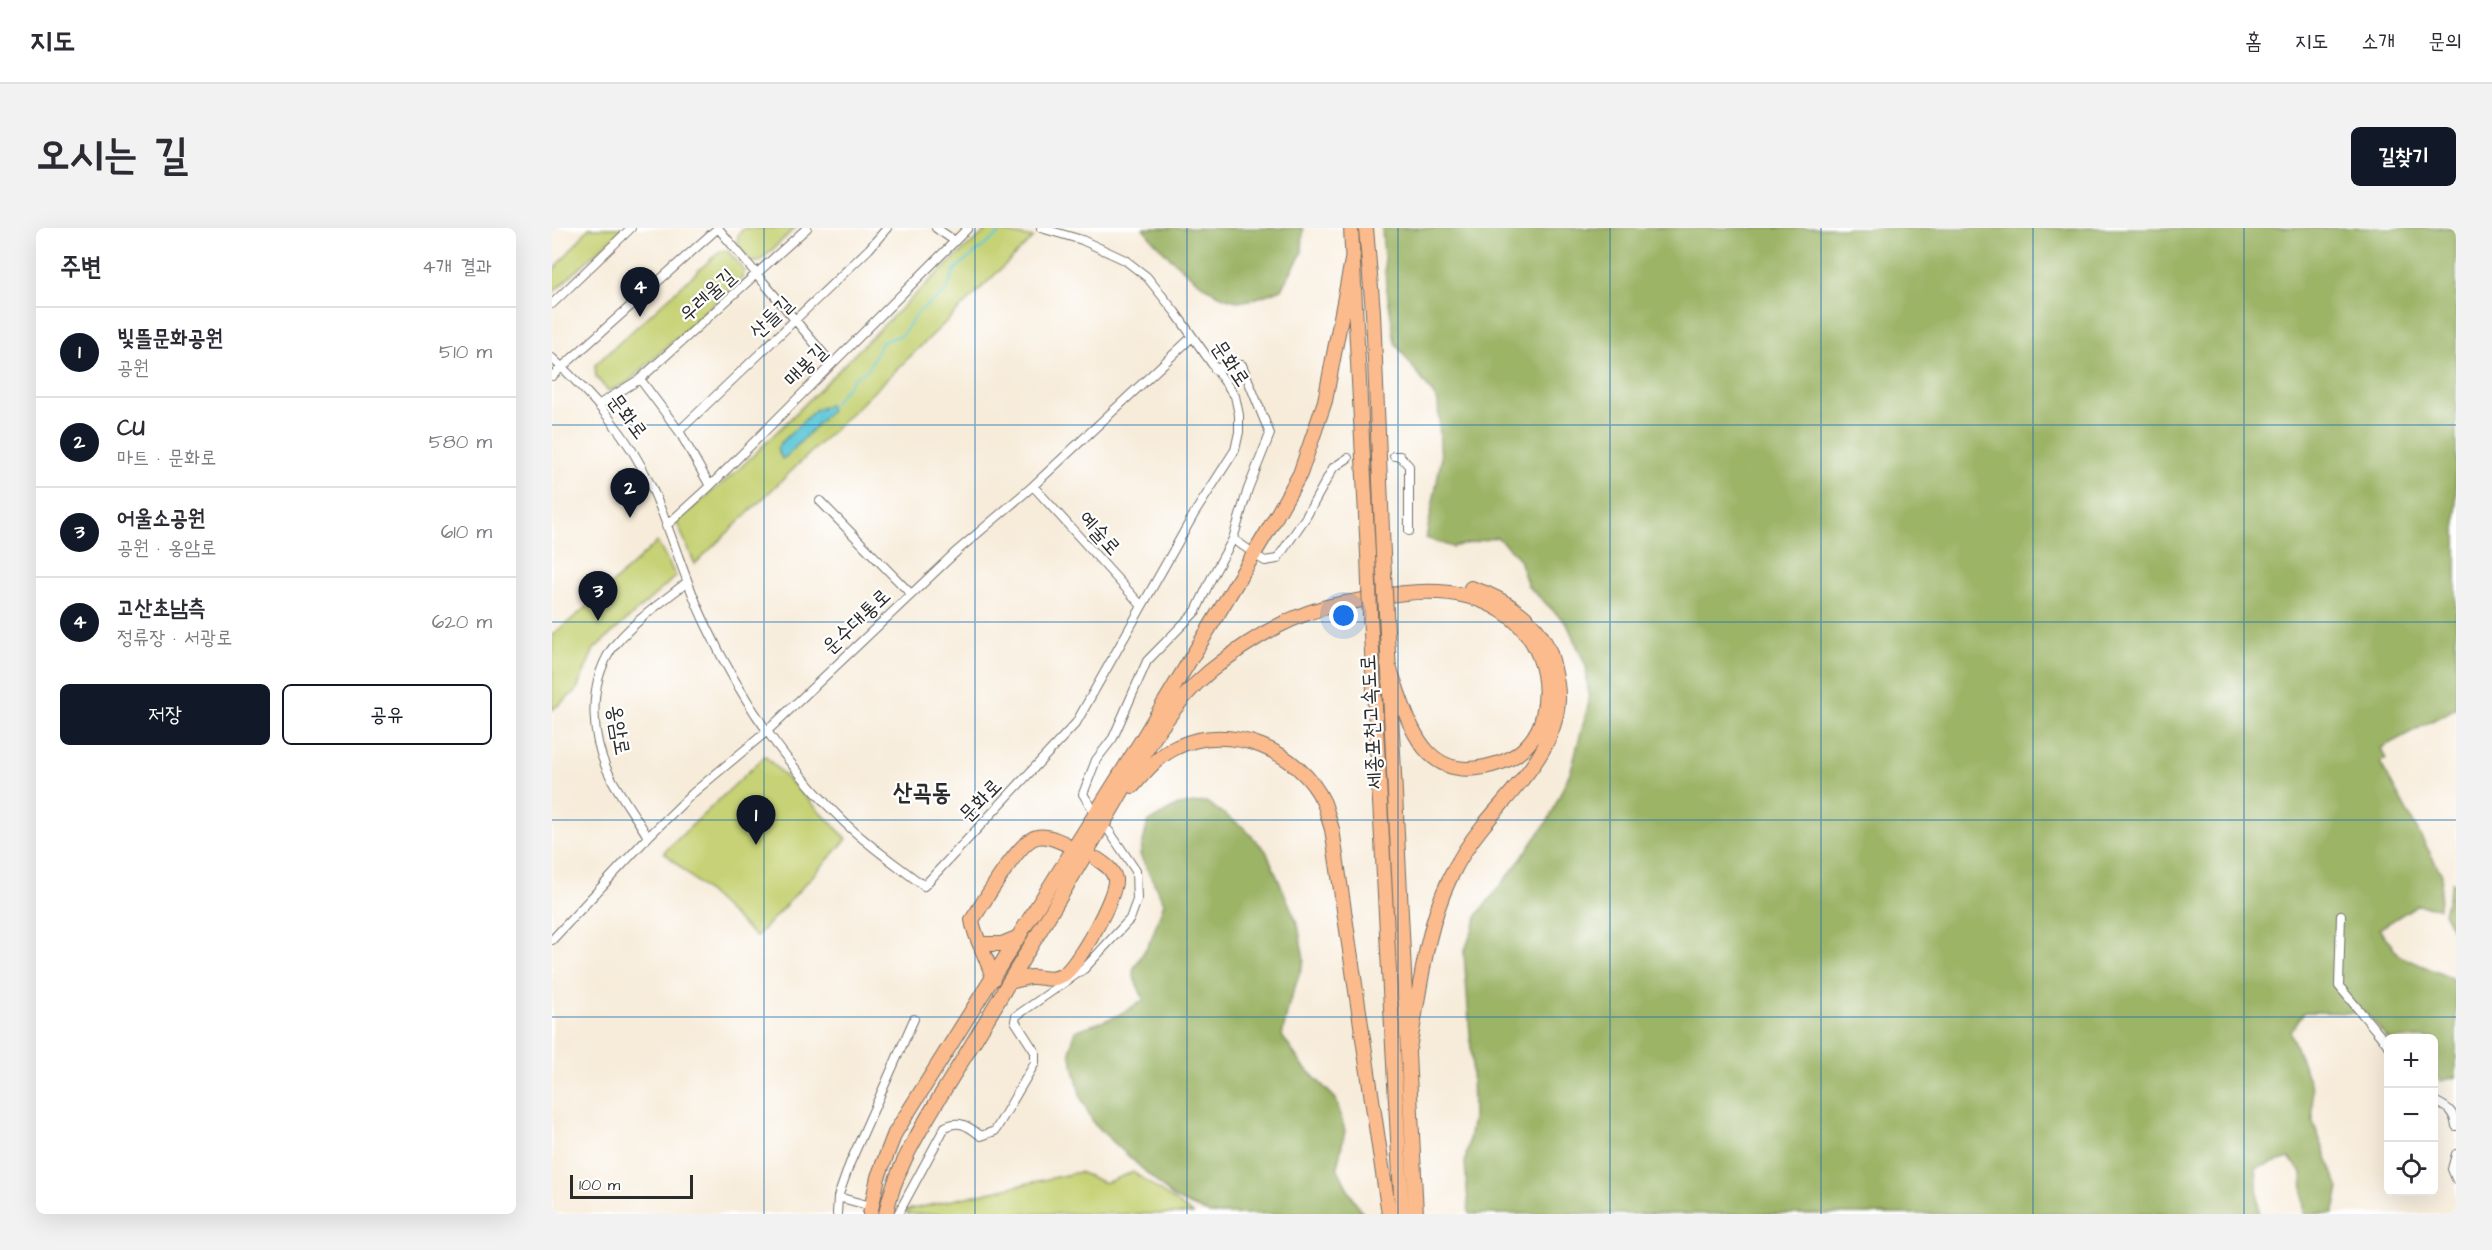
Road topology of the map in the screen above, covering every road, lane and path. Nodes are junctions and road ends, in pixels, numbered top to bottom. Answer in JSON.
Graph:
{"nodes":[{"id":1,"x":631,"y":228,"type":"edge"},
{"id":2,"x":718,"y":228,"type":"edge"},
{"id":3,"x":807,"y":228,"type":"edge"},
{"id":4,"x":887,"y":228,"type":"edge"},
{"id":5,"x":936,"y":228,"type":"edge"},
{"id":6,"x":968,"y":228,"type":"edge"},
{"id":7,"x":1041,"y":228,"type":"edge"},
{"id":8,"x":1351,"y":228,"type":"edge"},
{"id":9,"x":1366,"y":228,"type":"edge"},
{"id":10,"x":956,"y":241,"type":"junction"},
{"id":11,"x":1353,"y":255,"type":"junction"},
{"id":12,"x":755,"y":274,"type":"junction"},
{"id":13,"x":552,"y":304,"type":"edge"},
{"id":14,"x":795,"y":319,"type":"junction"},
{"id":15,"x":1192,"y":336,"type":"junction"},
{"id":16,"x":552,"y":358,"type":"edge"},
{"id":17,"x":832,"y":364,"type":"junction"},
{"id":18,"x":562,"y":368,"type":"junction"},
{"id":19,"x":1215,"y":370,"type":"junction"},
{"id":20,"x":552,"y":376,"type":"edge"},
{"id":21,"x":640,"y":379,"type":"junction"},
{"id":22,"x":598,"y":405,"type":"junction"},
{"id":23,"x":679,"y":431,"type":"junction"},
{"id":24,"x":1394,"y":456,"type":"dead end"},
{"id":25,"x":1348,"y":458,"type":"dead end"},
{"id":26,"x":710,"y":486,"type":"junction"},
{"id":27,"x":1033,"y":486,"type":"junction"},
{"id":28,"x":820,"y":501,"type":"dead end"},
{"id":29,"x":666,"y":526,"type":"junction"},
{"id":30,"x":1409,"y":531,"type":"dead end"},
{"id":31,"x":1233,"y":539,"type":"junction"},
{"id":32,"x":1249,"y":550,"type":"dead end"},
{"id":33,"x":1258,"y":556,"type":"dead end"},
{"id":34,"x":686,"y":583,"type":"junction"},
{"id":35,"x":911,"y":594,"type":"junction"},
{"id":36,"x":1141,"y":605,"type":"junction"},
{"id":37,"x":1388,"y":664,"type":"junction"},
{"id":38,"x":766,"y":732,"type":"junction"},
{"id":39,"x":1140,"y":743,"type":"junction"},
{"id":40,"x":1092,"y":808,"type":"dead end"},
{"id":41,"x":1110,"y":813,"type":"junction"},
{"id":42,"x":1108,"y":831,"type":"dead end"},
{"id":43,"x":648,"y":837,"type":"junction"},
{"id":44,"x":1064,"y":843,"type":"dead end"},
{"id":45,"x":1096,"y":859,"type":"dead end"},
{"id":46,"x":2341,"y":915,"type":"dead end"},
{"id":47,"x":1019,"y":937,"type":"junction"},
{"id":48,"x":552,"y":940,"type":"edge"},
{"id":49,"x":981,"y":944,"type":"junction"},
{"id":50,"x":1027,"y":951,"type":"junction"},
{"id":51,"x":993,"y":979,"type":"junction"},
{"id":52,"x":1041,"y":979,"type":"junction"},
{"id":53,"x":1009,"y":982,"type":"junction"},
{"id":54,"x":914,"y":1019,"type":"dead end"},
{"id":55,"x":2384,"y":1040,"type":"edge"},
{"id":56,"x":1409,"y":1048,"type":"junction"},
{"id":57,"x":2438,"y":1103,"type":"edge"},
{"id":58,"x":2456,"y":1126,"type":"edge"},
{"id":59,"x":2456,"y":1154,"type":"edge"},
{"id":60,"x":2456,"y":1179,"type":"edge"},
{"id":61,"x":838,"y":1197,"type":"junction"},
{"id":62,"x":869,"y":1209,"type":"edge"},
{"id":63,"x":893,"y":1213,"type":"edge"},
{"id":64,"x":837,"y":1214,"type":"edge"},
{"id":65,"x":1389,"y":1214,"type":"edge"},
{"id":66,"x":1402,"y":1214,"type":"edge"},
{"id":67,"x":1416,"y":1214,"type":"edge"}],
"edges":[{"from":1,"to":13,"type":"street"},
{"from":2,"to":12,"type":"street"},
{"from":2,"to":18,"type":"street"},
{"from":3,"to":12,"type":"street","name":"우레울길"},
{"from":4,"to":14,"type":"street","name":"산들길"},
{"from":5,"to":10,"type":"street"},
{"from":6,"to":10,"type":"street","name":"매봉길"},
{"from":7,"to":15,"type":"street","name":"문화로"},
{"from":8,"to":11,"type":"highway","name":"세종포천고속도로"},
{"from":9,"to":37,"type":"highway","name":"세종포천고속도로","bridge":true},
{"from":10,"to":17,"type":"street","name":"매봉길"},
{"from":11,"to":39,"type":"highway"},
{"from":11,"to":66,"type":"highway","name":"세종포천고속도로","bridge":true},
{"from":12,"to":14,"type":"street"},
{"from":12,"to":21,"type":"street","name":"우레울길"},
{"from":14,"to":17,"type":"street"},
{"from":14,"to":23,"type":"street","name":"산들길"},
{"from":15,"to":19,"type":"street","name":"문화로"},
{"from":15,"to":27,"type":"street","name":"운수대통로"},
{"from":16,"to":18,"type":"street","name":"문화로"},
{"from":17,"to":26,"type":"street","name":"매봉길"},
{"from":18,"to":20,"type":"street"},
{"from":18,"to":22,"type":"street","name":"문화로"},
{"from":19,"to":31,"type":"street"},
{"from":19,"to":36,"type":"street","name":"문화로"},
{"from":21,"to":22,"type":"street","name":"우레울길"},
{"from":21,"to":23,"type":"street"},
{"from":22,"to":29,"type":"street","name":"문화로"},
{"from":23,"to":26,"type":"street"},
{"from":24,"to":30,"type":"street"},
{"from":25,"to":33,"type":"street"},
{"from":26,"to":29,"type":"street","name":"매봉길"},
{"from":27,"to":35,"type":"street","name":"운수대통로"},
{"from":27,"to":36,"type":"street","name":"예술로"},
{"from":28,"to":35,"type":"street"},
{"from":29,"to":34,"type":"street","name":"문화로"},
{"from":31,"to":32,"type":"street"},
{"from":31,"to":40,"type":"street"},
{"from":34,"to":38,"type":"street","name":"문화로"},
{"from":34,"to":43,"type":"street","name":"옹암로"},
{"from":35,"to":38,"type":"street","name":"운수대통로"},
{"from":36,"to":38,"type":"street","name":"문화로"},
{"from":37,"to":41,"type":"highway"},
{"from":37,"to":56,"type":"highway","name":"세종포천고속도로"},
{"from":38,"to":43,"type":"street","name":"운수대통로"},
{"from":39,"to":47,"type":"highway"},
{"from":39,"to":56,"type":"highway"},
{"from":41,"to":50,"type":"highway"},
{"from":41,"to":65,"type":"highway"},
{"from":42,"to":63,"type":"street"},
{"from":43,"to":48,"type":"street","name":"운수대통로"},
{"from":44,"to":49,"type":"highway"},
{"from":45,"to":52,"type":"highway"},
{"from":46,"to":55,"type":"street"},
{"from":47,"to":49,"type":"highway"},
{"from":47,"to":51,"type":"highway"},
{"from":49,"to":51,"type":"highway"},
{"from":50,"to":52,"type":"highway"},
{"from":50,"to":53,"type":"highway"},
{"from":51,"to":62,"type":"highway"},
{"from":52,"to":53,"type":"highway"},
{"from":53,"to":63,"type":"highway"},
{"from":54,"to":61,"type":"street"},
{"from":56,"to":67,"type":"highway","name":"세종포천고속도로"},
{"from":57,"to":58,"type":"street"},
{"from":59,"to":60,"type":"street"},
{"from":61,"to":62,"type":"street"},
{"from":61,"to":64,"type":"street"}]}
